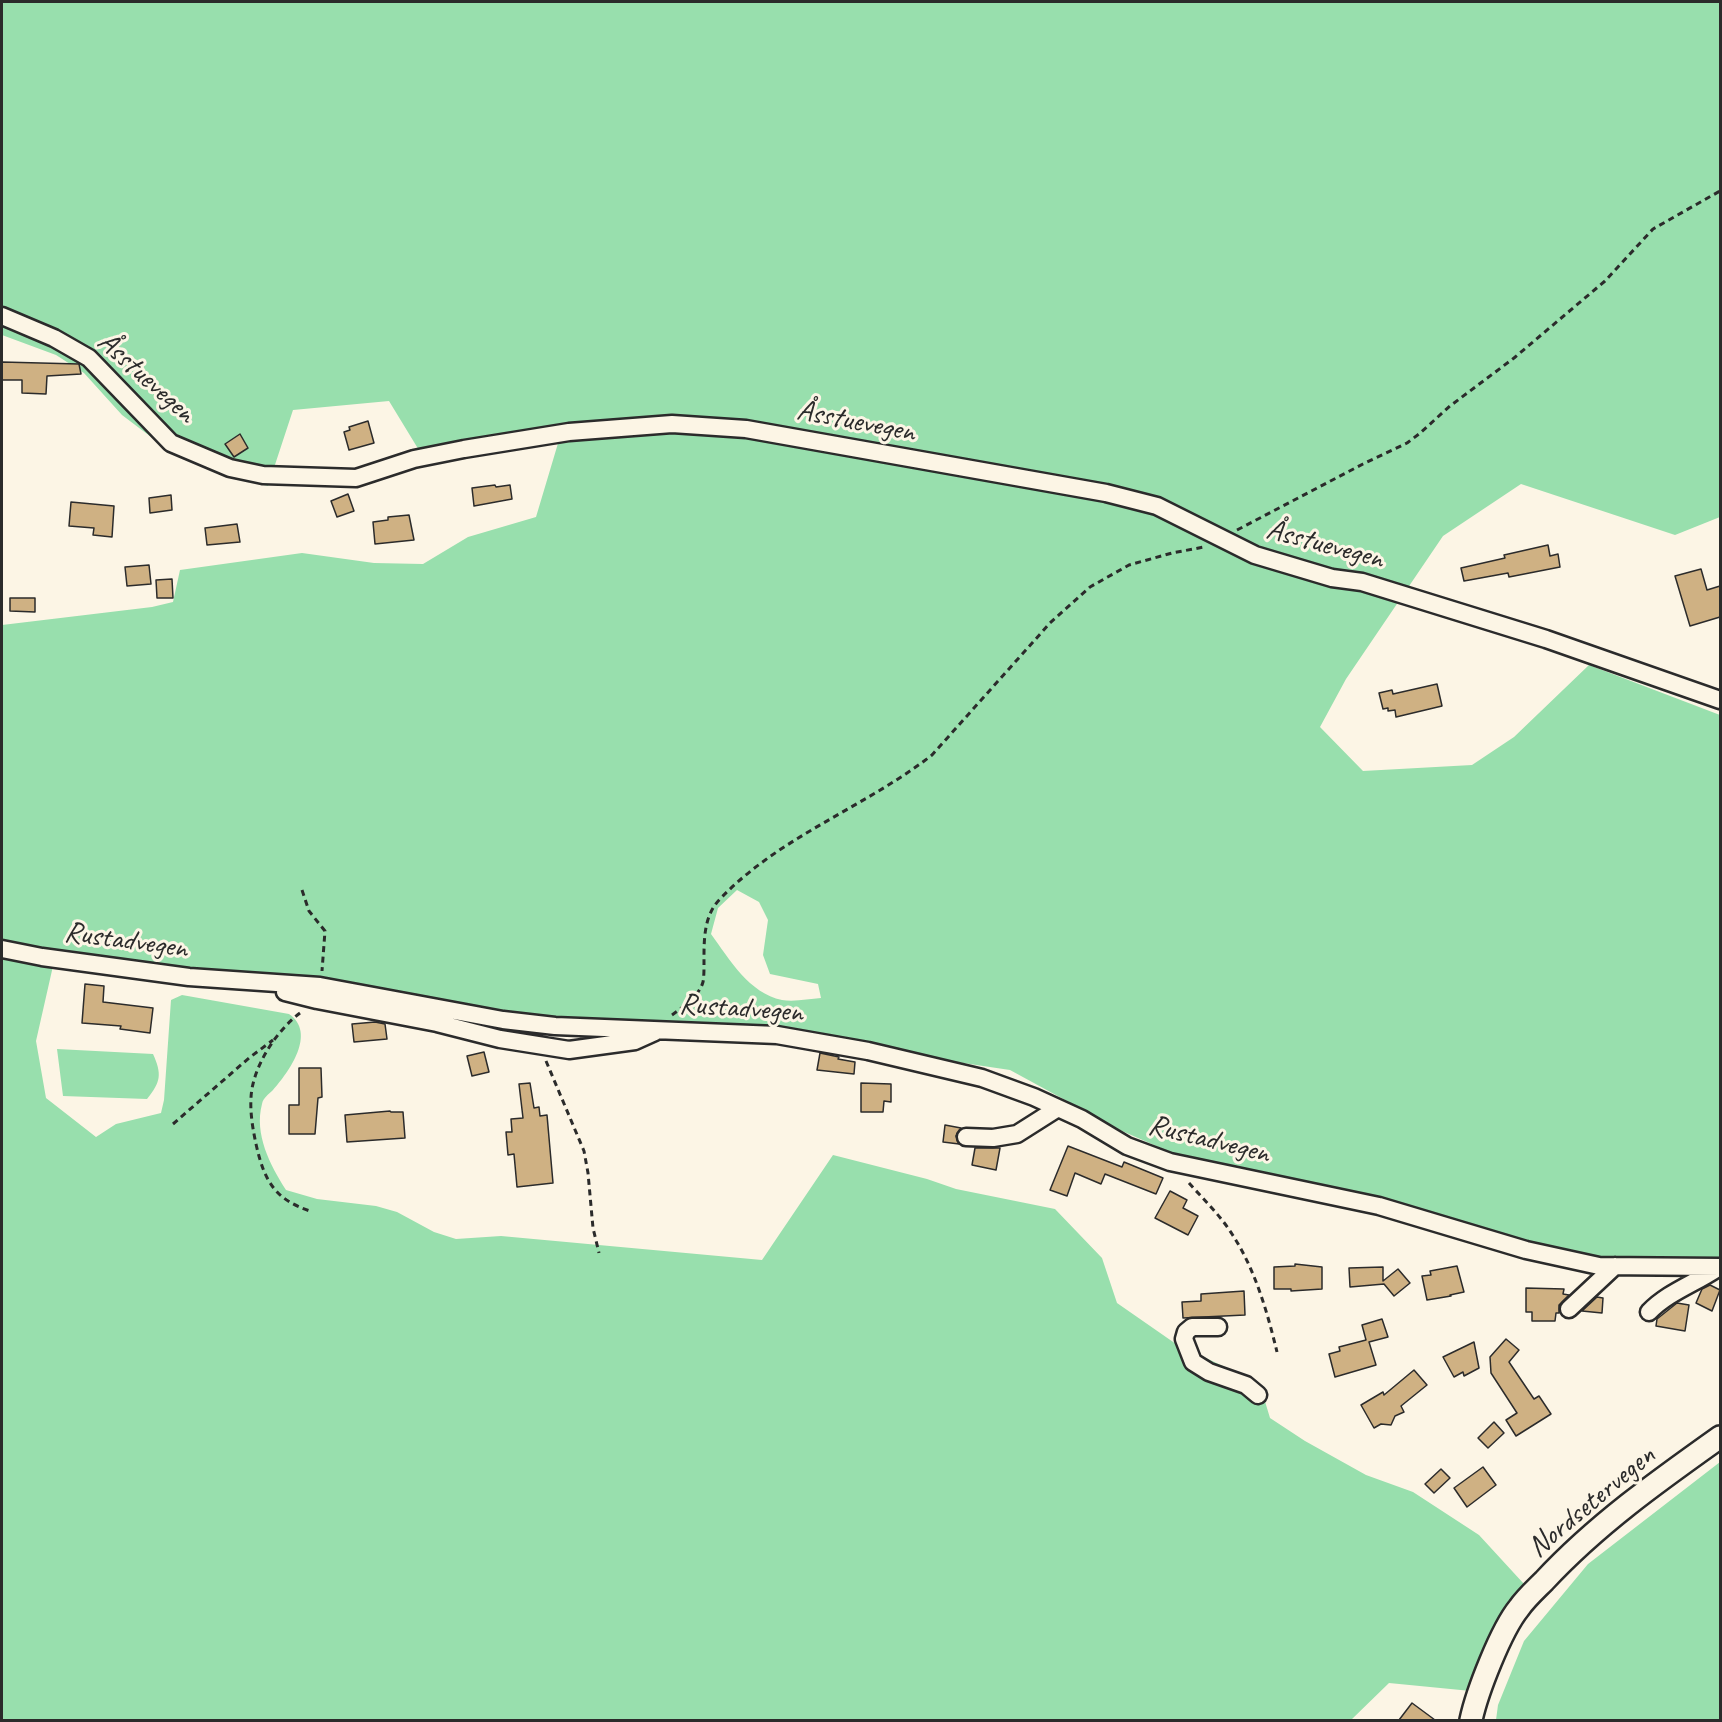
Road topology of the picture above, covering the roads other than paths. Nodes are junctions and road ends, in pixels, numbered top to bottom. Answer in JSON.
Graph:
{"nodes":[{"id":1,"x":2,"y":316,"type":"edge"},
{"id":2,"x":1720,"y":700,"type":"edge"},
{"id":3,"x":2,"y":949,"type":"edge"},
{"id":4,"x":319,"y":993,"type":"junction"},
{"id":5,"x":659,"y":1030,"type":"junction"},
{"id":6,"x":1058,"y":1108,"type":"junction"},
{"id":7,"x":966,"y":1137,"type":"dead end"},
{"id":8,"x":1615,"y":1266,"type":"junction"},
{"id":9,"x":1720,"y":1267,"type":"edge"},
{"id":10,"x":1569,"y":1309,"type":"dead end"},
{"id":11,"x":1649,"y":1312,"type":"dead end"},
{"id":12,"x":1218,"y":1327,"type":"dead end"},
{"id":13,"x":1258,"y":1395,"type":"dead end"},
{"id":14,"x":1720,"y":1437,"type":"edge"},
{"id":15,"x":1471,"y":1720,"type":"edge"}],
"edges":[{"from":1,"to":2,"type":"street","name":"Åsstuevegen"},
{"from":3,"to":4,"type":"street","name":"Rustadvegen"},
{"from":4,"to":5,"type":"street","name":"Rustadvegen"},
{"from":4,"to":5,"type":"street","name":"Rustadvegen"},
{"from":5,"to":6,"type":"street","name":"Rustadvegen"},
{"from":6,"to":7,"type":"street"},
{"from":6,"to":8,"type":"street","name":"Rustadvegen"},
{"from":8,"to":9,"type":"street","name":"Rustadvegen"},
{"from":8,"to":10,"type":"street"},
{"from":9,"to":11,"type":"street"},
{"from":12,"to":13,"type":"street"},
{"from":14,"to":15,"type":"main road","name":"Nordsetervegen"}]}
